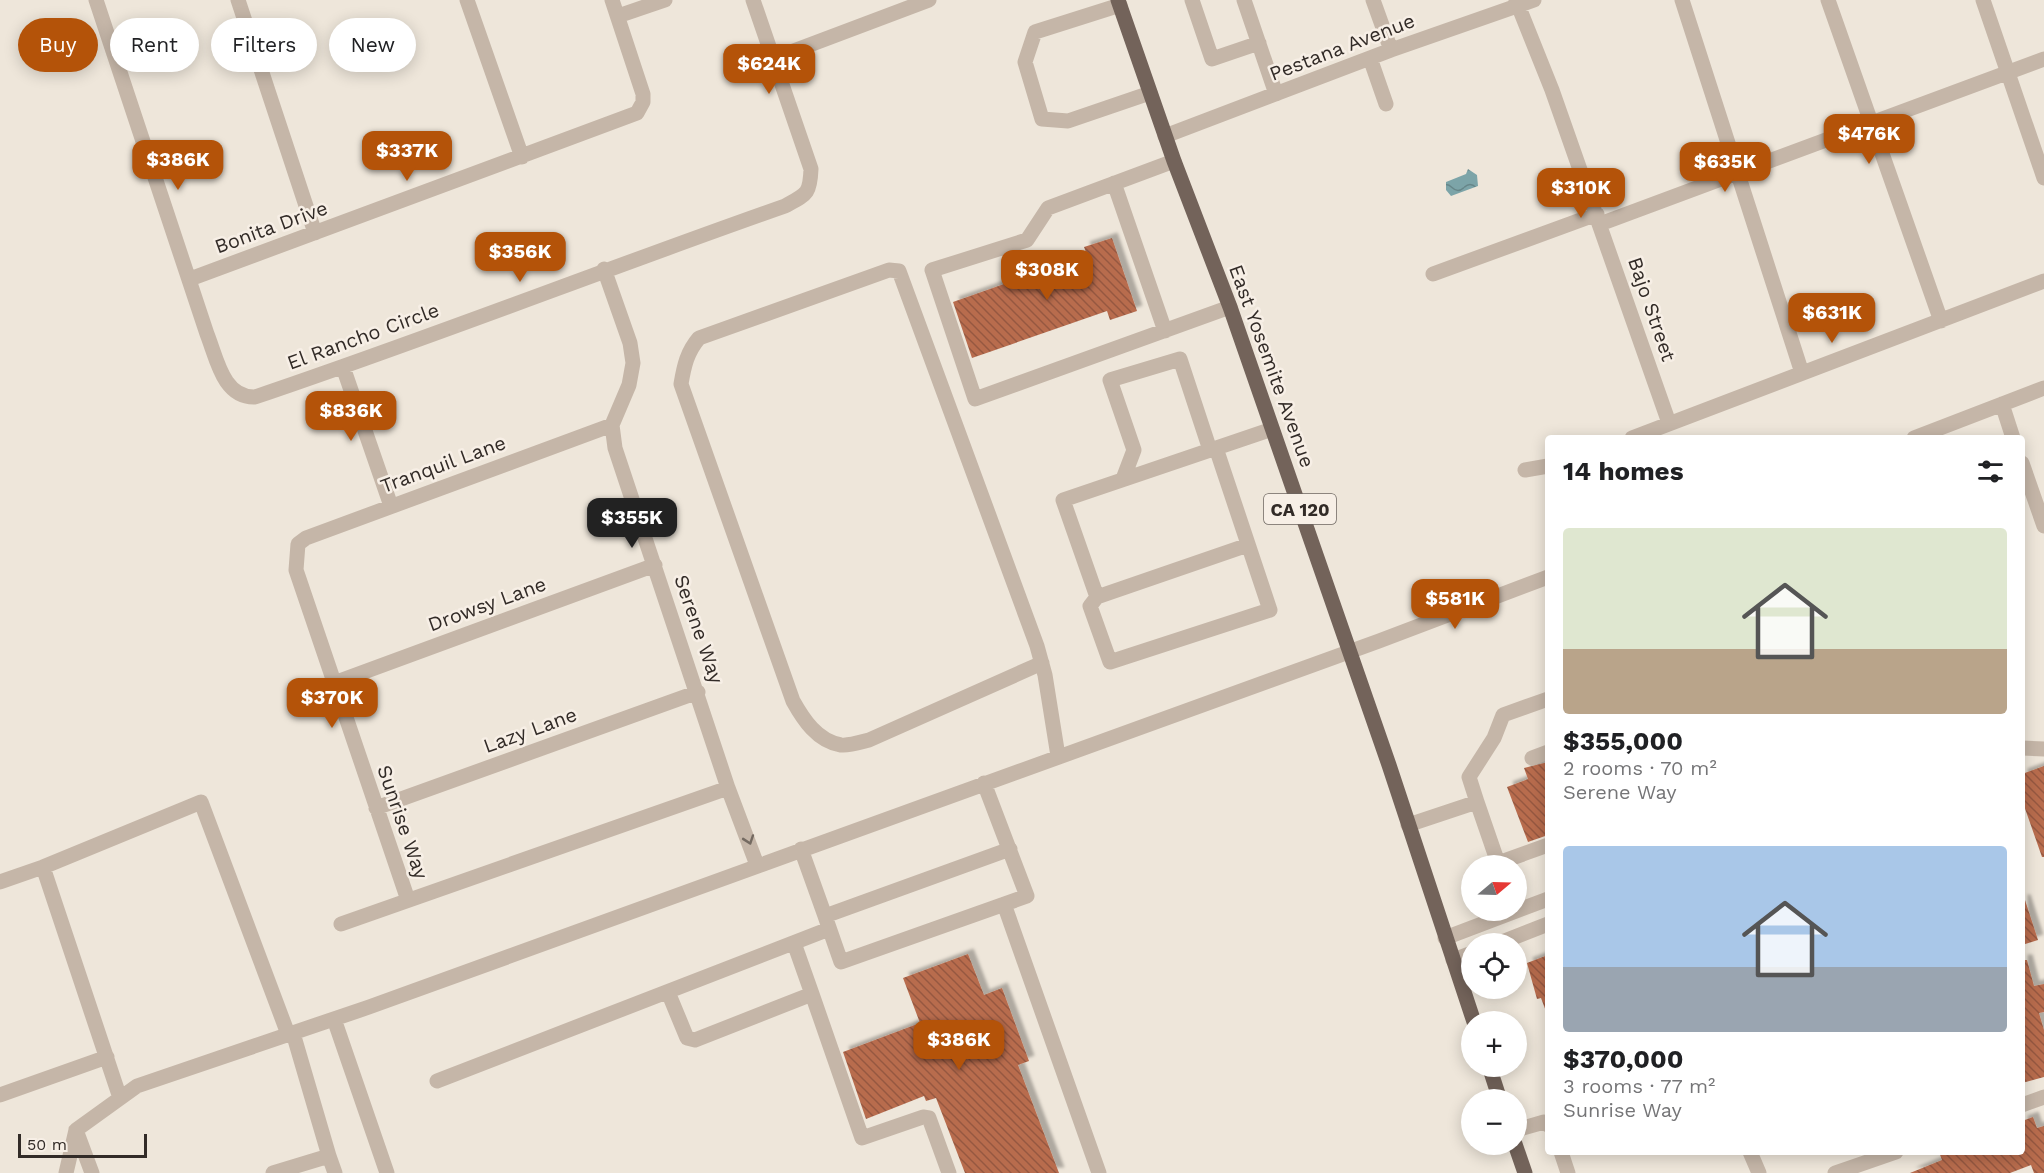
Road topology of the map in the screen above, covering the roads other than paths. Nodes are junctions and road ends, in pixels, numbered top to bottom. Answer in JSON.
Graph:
{"nodes":[{"id":1,"x":96,"y":0,"type":"edge"},
{"id":2,"x":238,"y":0,"type":"edge"},
{"id":3,"x":467,"y":0,"type":"edge"},
{"id":4,"x":612,"y":0,"type":"edge"},
{"id":5,"x":665,"y":0,"type":"edge"},
{"id":6,"x":753,"y":0,"type":"edge"},
{"id":7,"x":929,"y":0,"type":"edge"},
{"id":8,"x":1192,"y":0,"type":"edge"},
{"id":9,"x":1244,"y":0,"type":"edge"},
{"id":10,"x":1372,"y":0,"type":"edge"},
{"id":11,"x":1534,"y":0,"type":"edge"},
{"id":12,"x":1827,"y":0,"type":"edge"},
{"id":13,"x":1983,"y":0,"type":"edge"},
{"id":14,"x":1681,"y":1,"type":"edge"},
{"id":15,"x":1119,"y":3,"type":"edge"},
{"id":16,"x":1518,"y":3,"type":"edge"},
{"id":17,"x":618,"y":16,"type":"junction"},
{"id":18,"x":1259,"y":43,"type":"junction"},
{"id":19,"x":1391,"y":50,"type":"junction"},
{"id":20,"x":775,"y":58,"type":"junction"},
{"id":21,"x":1370,"y":58,"type":"junction"},
{"id":22,"x":2044,"y":59,"type":"edge"},
{"id":23,"x":2008,"y":73,"type":"junction"},
{"id":24,"x":1150,"y":93,"type":"junction"},
{"id":25,"x":1276,"y":94,"type":"junction"},
{"id":26,"x":1386,"y":104,"type":"dead end"},
{"id":27,"x":1872,"y":122,"type":"junction"},
{"id":28,"x":1165,"y":136,"type":"junction"},
{"id":29,"x":522,"y":157,"type":"junction"},
{"id":30,"x":1174,"y":161,"type":"junction"},
{"id":31,"x":1737,"y":175,"type":"junction"},
{"id":32,"x":2044,"y":178,"type":"edge"},
{"id":33,"x":1114,"y":183,"type":"junction"},
{"id":34,"x":1598,"y":219,"type":"junction"},
{"id":35,"x":315,"y":233,"type":"junction"},
{"id":36,"x":604,"y":269,"type":"junction"},
{"id":37,"x":1433,"y":274,"type":"dead end"},
{"id":38,"x":190,"y":279,"type":"junction"},
{"id":39,"x":2044,"y":281,"type":"edge"},
{"id":40,"x":1230,"y":307,"type":"junction"},
{"id":41,"x":1941,"y":321,"type":"junction"},
{"id":42,"x":1165,"y":331,"type":"junction"},
{"id":43,"x":343,"y":367,"type":"junction"},
{"id":44,"x":1802,"y":373,"type":"junction"},
{"id":45,"x":2044,"y":388,"type":"edge"},
{"id":46,"x":2002,"y":404,"type":"junction"},
{"id":47,"x":1670,"y":423,"type":"junction"},
{"id":48,"x":612,"y":425,"type":"junction"},
{"id":49,"x":1272,"y":429,"type":"junction"},
{"id":50,"x":1640,"y":435,"type":"edge"},
{"id":51,"x":1922,"y":435,"type":"edge"},
{"id":52,"x":2012,"y":435,"type":"edge"},
{"id":53,"x":1213,"y":449,"type":"junction"},
{"id":54,"x":1545,"y":467,"type":"edge"},
{"id":55,"x":1525,"y":470,"type":"dead end"},
{"id":56,"x":2025,"y":472,"type":"edge"},
{"id":57,"x":1123,"y":479,"type":"junction"},
{"id":58,"x":391,"y":506,"type":"junction"},
{"id":59,"x":2044,"y":526,"type":"edge"},
{"id":60,"x":1248,"y":545,"type":"junction"},
{"id":61,"x":296,"y":551,"type":"joint"},
{"id":62,"x":655,"y":565,"type":"junction"},
{"id":63,"x":1545,"y":577,"type":"edge"},
{"id":64,"x":1097,"y":597,"type":"junction"},
{"id":65,"x":1350,"y":652,"type":"junction"},
{"id":66,"x":1042,"y":663,"type":"junction"},
{"id":67,"x":334,"y":683,"type":"junction"},
{"id":68,"x":698,"y":692,"type":"junction"},
{"id":69,"x":1545,"y":700,"type":"edge"},
{"id":70,"x":2025,"y":748,"type":"edge"},
{"id":71,"x":2044,"y":749,"type":"edge"},
{"id":72,"x":1545,"y":753,"type":"edge"},
{"id":73,"x":1059,"y":756,"type":"junction"},
{"id":74,"x":1532,"y":759,"type":"dead end"},
{"id":75,"x":984,"y":783,"type":"junction"},
{"id":76,"x":728,"y":788,"type":"junction"},
{"id":77,"x":1477,"y":802,"type":"junction"},
{"id":78,"x":376,"y":808,"type":"junction"},
{"id":79,"x":1408,"y":825,"type":"junction"},
{"id":80,"x":1545,"y":846,"type":"edge"},
{"id":81,"x":801,"y":849,"type":"junction"},
{"id":82,"x":1010,"y":849,"type":"junction"},
{"id":83,"x":758,"y":865,"type":"junction"},
{"id":84,"x":43,"y":867,"type":"junction"},
{"id":85,"x":0,"y":882,"type":"edge"},
{"id":86,"x":408,"y":900,"type":"junction"},
{"id":87,"x":1545,"y":900,"type":"edge"},
{"id":88,"x":1004,"y":904,"type":"junction"},
{"id":89,"x":827,"y":922,"type":"junction"},
{"id":90,"x":341,"y":924,"type":"dead end"},
{"id":91,"x":1545,"y":925,"type":"edge"},
{"id":92,"x":1525,"y":933,"type":"edge"},
{"id":93,"x":1445,"y":938,"type":"junction"},
{"id":94,"x":794,"y":943,"type":"junction"},
{"id":95,"x":1461,"y":957,"type":"edge"},
{"id":96,"x":1453,"y":960,"type":"junction"},
{"id":97,"x":668,"y":992,"type":"junction"},
{"id":98,"x":812,"y":994,"type":"junction"},
{"id":99,"x":1470,"y":1011,"type":"edge"},
{"id":100,"x":334,"y":1019,"type":"junction"},
{"id":101,"x":290,"y":1034,"type":"junction"},
{"id":102,"x":106,"y":1058,"type":"junction"},
{"id":103,"x":437,"y":1081,"type":"dead end"},
{"id":104,"x":0,"y":1095,"type":"edge"},
{"id":105,"x":2044,"y":1097,"type":"edge"},
{"id":106,"x":120,"y":1098,"type":"junction"},
{"id":107,"x":2025,"y":1104,"type":"edge"},
{"id":108,"x":1545,"y":1123,"type":"edge"},
{"id":109,"x":1527,"y":1127,"type":"edge"},
{"id":110,"x":76,"y":1130,"type":"junction"},
{"id":111,"x":1519,"y":1155,"type":"edge"},
{"id":112,"x":1562,"y":1155,"type":"edge"},
{"id":113,"x":1751,"y":1155,"type":"edge"},
{"id":114,"x":329,"y":1156,"type":"junction"},
{"id":115,"x":1870,"y":1156,"type":"edge"},
{"id":116,"x":1524,"y":1171,"type":"edge"},
{"id":117,"x":66,"y":1173,"type":"edge"},
{"id":118,"x":92,"y":1173,"type":"edge"},
{"id":119,"x":273,"y":1173,"type":"edge"},
{"id":120,"x":334,"y":1173,"type":"edge"},
{"id":121,"x":387,"y":1173,"type":"edge"},
{"id":122,"x":949,"y":1173,"type":"edge"},
{"id":123,"x":1099,"y":1173,"type":"edge"},
{"id":124,"x":1568,"y":1173,"type":"edge"},
{"id":125,"x":1759,"y":1173,"type":"edge"},
{"id":126,"x":1835,"y":1173,"type":"edge"}],
"edges":[{"from":1,"to":38,"type":"street","name":"El Rancho Circle"},
{"from":2,"to":35,"type":"street"},
{"from":3,"to":29,"type":"street"},
{"from":4,"to":17,"type":"street"},
{"from":5,"to":17,"type":"street"},
{"from":6,"to":20,"type":"street","name":"El Rancho Circle"},
{"from":7,"to":20,"type":"street"},
{"from":8,"to":18,"type":"street"},
{"from":9,"to":18,"type":"street"},
{"from":10,"to":19,"type":"street"},
{"from":11,"to":16,"type":"street","name":"Pestana Avenue"},
{"from":12,"to":27,"type":"street"},
{"from":13,"to":23,"type":"street"},
{"from":14,"to":31,"type":"street"},
{"from":15,"to":24,"type":"main road","name":"East Yosemite Avenue","number":"CA 120"},
{"from":15,"to":24,"type":"street"},
{"from":16,"to":19,"type":"street","name":"Pestana Avenue"},
{"from":16,"to":34,"type":"street","name":"Bajo Street"},
{"from":17,"to":29,"type":"street","name":"Bonita Drive"},
{"from":18,"to":25,"type":"street"},
{"from":19,"to":21,"type":"street","name":"Pestana Avenue"},
{"from":20,"to":36,"type":"street","name":"El Rancho Circle"},
{"from":21,"to":25,"type":"street","name":"Pestana Avenue"},
{"from":21,"to":26,"type":"street"},
{"from":22,"to":23,"type":"street"},
{"from":23,"to":27,"type":"street"},
{"from":23,"to":32,"type":"street"},
{"from":24,"to":28,"type":"main road","name":"East Yosemite Avenue","number":"CA 120"},
{"from":25,"to":28,"type":"street","name":"Pestana Avenue"},
{"from":27,"to":31,"type":"street"},
{"from":27,"to":41,"type":"street"},
{"from":28,"to":30,"type":"main road","name":"East Yosemite Avenue","number":"CA 120"},
{"from":29,"to":35,"type":"street","name":"Bonita Drive"},
{"from":30,"to":33,"type":"street"},
{"from":30,"to":40,"type":"main road","name":"East Yosemite Avenue","number":"CA 120"},
{"from":31,"to":34,"type":"street"},
{"from":31,"to":44,"type":"street"},
{"from":33,"to":42,"type":"street"},
{"from":33,"to":42,"type":"street"},
{"from":34,"to":37,"type":"street"},
{"from":34,"to":47,"type":"street","name":"Bajo Street"},
{"from":35,"to":38,"type":"street","name":"Bonita Drive"},
{"from":36,"to":43,"type":"street","name":"El Rancho Circle"},
{"from":36,"to":48,"type":"street"},
{"from":38,"to":43,"type":"street","name":"El Rancho Circle"},
{"from":39,"to":41,"type":"street"},
{"from":40,"to":42,"type":"street"},
{"from":40,"to":49,"type":"main road","name":"East Yosemite Avenue","number":"CA 120"},
{"from":41,"to":44,"type":"street"},
{"from":43,"to":58,"type":"street"},
{"from":44,"to":47,"type":"street"},
{"from":45,"to":46,"type":"street"},
{"from":46,"to":51,"type":"street"},
{"from":46,"to":52,"type":"street"},
{"from":47,"to":50,"type":"street"},
{"from":48,"to":58,"type":"street","name":"Tranquil Lane"},
{"from":48,"to":62,"type":"street","name":"Serene Way"},
{"from":49,"to":53,"type":"street"},
{"from":49,"to":65,"type":"main road","name":"East Yosemite Avenue","number":"CA 120"},
{"from":53,"to":57,"type":"street"},
{"from":53,"to":57,"type":"street"},
{"from":53,"to":60,"type":"street"},
{"from":54,"to":55,"type":"street"},
{"from":56,"to":59,"type":"street"},
{"from":57,"to":64,"type":"street"},
{"from":58,"to":61,"type":"street","name":"Tranquil Lane"},
{"from":60,"to":64,"type":"street"},
{"from":60,"to":64,"type":"street"},
{"from":61,"to":67,"type":"street","name":"Sunrise Way"},
{"from":62,"to":67,"type":"street","name":"Drowsy Lane"},
{"from":62,"to":68,"type":"street","name":"Serene Way"},
{"from":63,"to":65,"type":"street"},
{"from":65,"to":73,"type":"street"},
{"from":65,"to":79,"type":"main road","name":"East Yosemite Avenue","number":"CA 120"},
{"from":66,"to":66,"type":"street"},
{"from":66,"to":73,"type":"street"},
{"from":67,"to":78,"type":"street","name":"Sunrise Way"},
{"from":68,"to":76,"type":"street","name":"Serene Way"},
{"from":68,"to":78,"type":"street","name":"Lazy Lane"},
{"from":69,"to":77,"type":"street"},
{"from":70,"to":71,"type":"street"},
{"from":72,"to":74,"type":"street"},
{"from":73,"to":75,"type":"street"},
{"from":75,"to":81,"type":"street"},
{"from":75,"to":82,"type":"street"},
{"from":76,"to":83,"type":"street","name":"Serene Way","one_way":true},
{"from":76,"to":86,"type":"street"},
{"from":77,"to":79,"type":"street"},
{"from":77,"to":80,"type":"street"},
{"from":78,"to":86,"type":"street","name":"Sunrise Way"},
{"from":79,"to":93,"type":"main road","name":"East Yosemite Avenue","number":"CA 120"},
{"from":81,"to":83,"type":"street"},
{"from":81,"to":89,"type":"street"},
{"from":82,"to":88,"type":"street"},
{"from":82,"to":89,"type":"street"},
{"from":83,"to":100,"type":"street"},
{"from":84,"to":85,"type":"street"},
{"from":84,"to":101,"type":"street"},
{"from":84,"to":102,"type":"street"},
{"from":86,"to":90,"type":"street"},
{"from":87,"to":93,"type":"street"},
{"from":88,"to":89,"type":"street"},
{"from":88,"to":123,"type":"street"},
{"from":89,"to":94,"type":"street"},
{"from":91,"to":92,"type":"street"},
{"from":93,"to":96,"type":"main road","name":"East Yosemite Avenue","number":"CA 120"},
{"from":94,"to":97,"type":"street"},
{"from":94,"to":98,"type":"street"},
{"from":95,"to":96,"type":"street"},
{"from":96,"to":99,"type":"main road","name":"East Yosemite Avenue","number":"CA 120"},
{"from":97,"to":98,"type":"street"},
{"from":97,"to":103,"type":"street"},
{"from":98,"to":122,"type":"street"},
{"from":100,"to":101,"type":"street"},
{"from":100,"to":121,"type":"street"},
{"from":101,"to":106,"type":"street"},
{"from":101,"to":114,"type":"street"},
{"from":102,"to":104,"type":"street"},
{"from":102,"to":106,"type":"street"},
{"from":105,"to":107,"type":"street"},
{"from":106,"to":110,"type":"street"},
{"from":108,"to":109,"type":"street"},
{"from":110,"to":117,"type":"street"},
{"from":110,"to":118,"type":"street"},
{"from":111,"to":116,"type":"main road"},
{"from":112,"to":124,"type":"street"},
{"from":113,"to":125,"type":"street"},
{"from":114,"to":119,"type":"street"},
{"from":114,"to":120,"type":"street"},
{"from":115,"to":126,"type":"street"}]}
